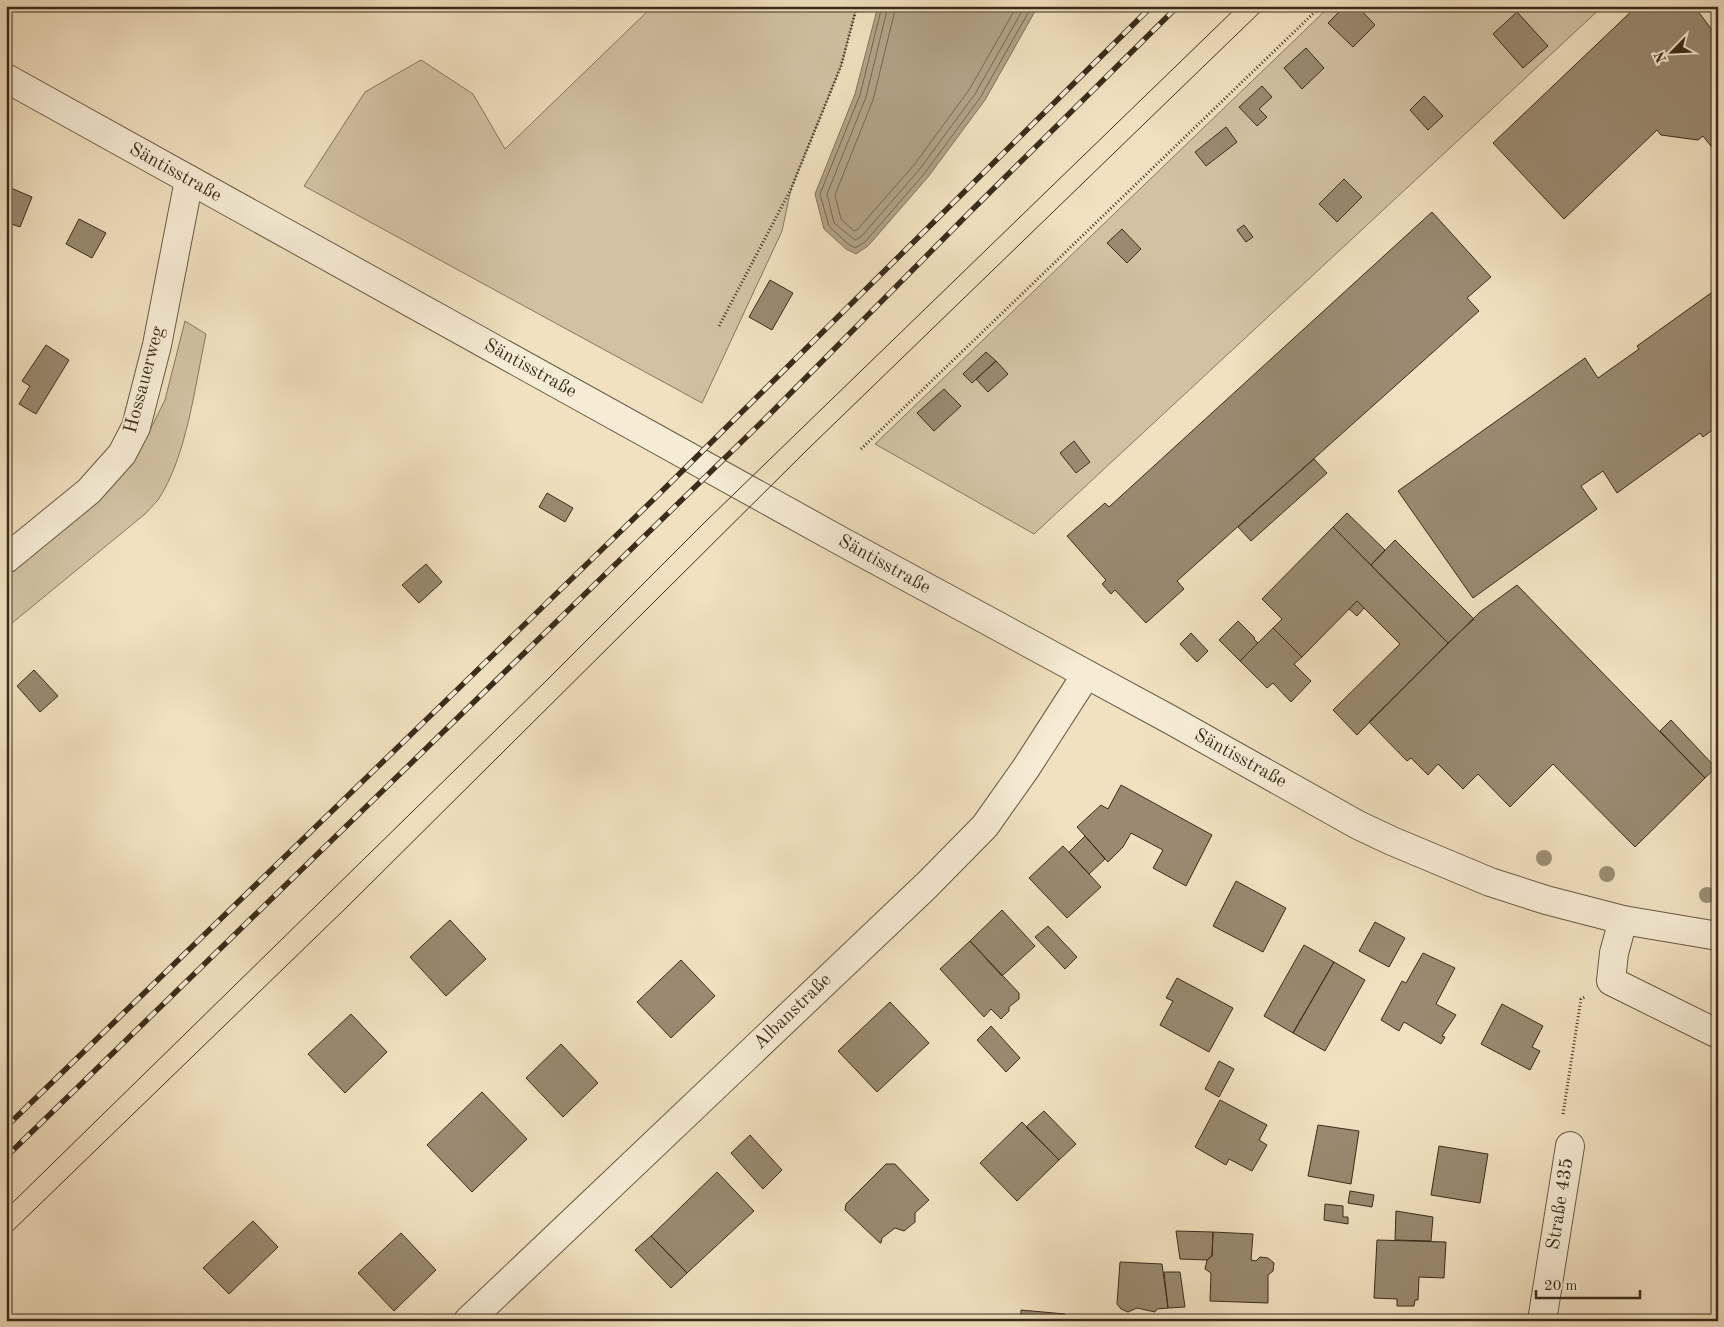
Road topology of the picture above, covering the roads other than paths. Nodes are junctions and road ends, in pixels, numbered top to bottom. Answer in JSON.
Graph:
{"nodes":[{"id":1,"x":6,"y":78,"type":"edge"},
{"id":2,"x":189,"y":180,"type":"junction"},
{"id":3,"x":6,"y":559,"type":"edge"},
{"id":4,"x":1086,"y":675,"type":"junction"},
{"id":5,"x":1623,"y":920,"type":"junction"},
{"id":6,"x":1718,"y":936,"type":"edge"},
{"id":7,"x":1718,"y":1034,"type":"edge"},
{"id":8,"x":1570,"y":1146,"type":"road end"},
{"id":9,"x":468,"y":1321,"type":"edge"},
{"id":10,"x":1542,"y":1321,"type":"edge"}],
"edges":[{"from":1,"to":2,"type":"street","name":"Säntisstraße"},
{"from":2,"to":3,"type":"street","name":"Hossauerweg"},
{"from":2,"to":4,"type":"street","name":"Säntisstraße"},
{"from":4,"to":5,"type":"street","name":"Säntisstraße"},
{"from":4,"to":9,"type":"street","name":"Albanstraße"},
{"from":5,"to":6,"type":"street","name":"Säntisstraße"},
{"from":5,"to":7,"type":"street"},
{"from":8,"to":10,"type":"street","name":"Straße 435"}]}
